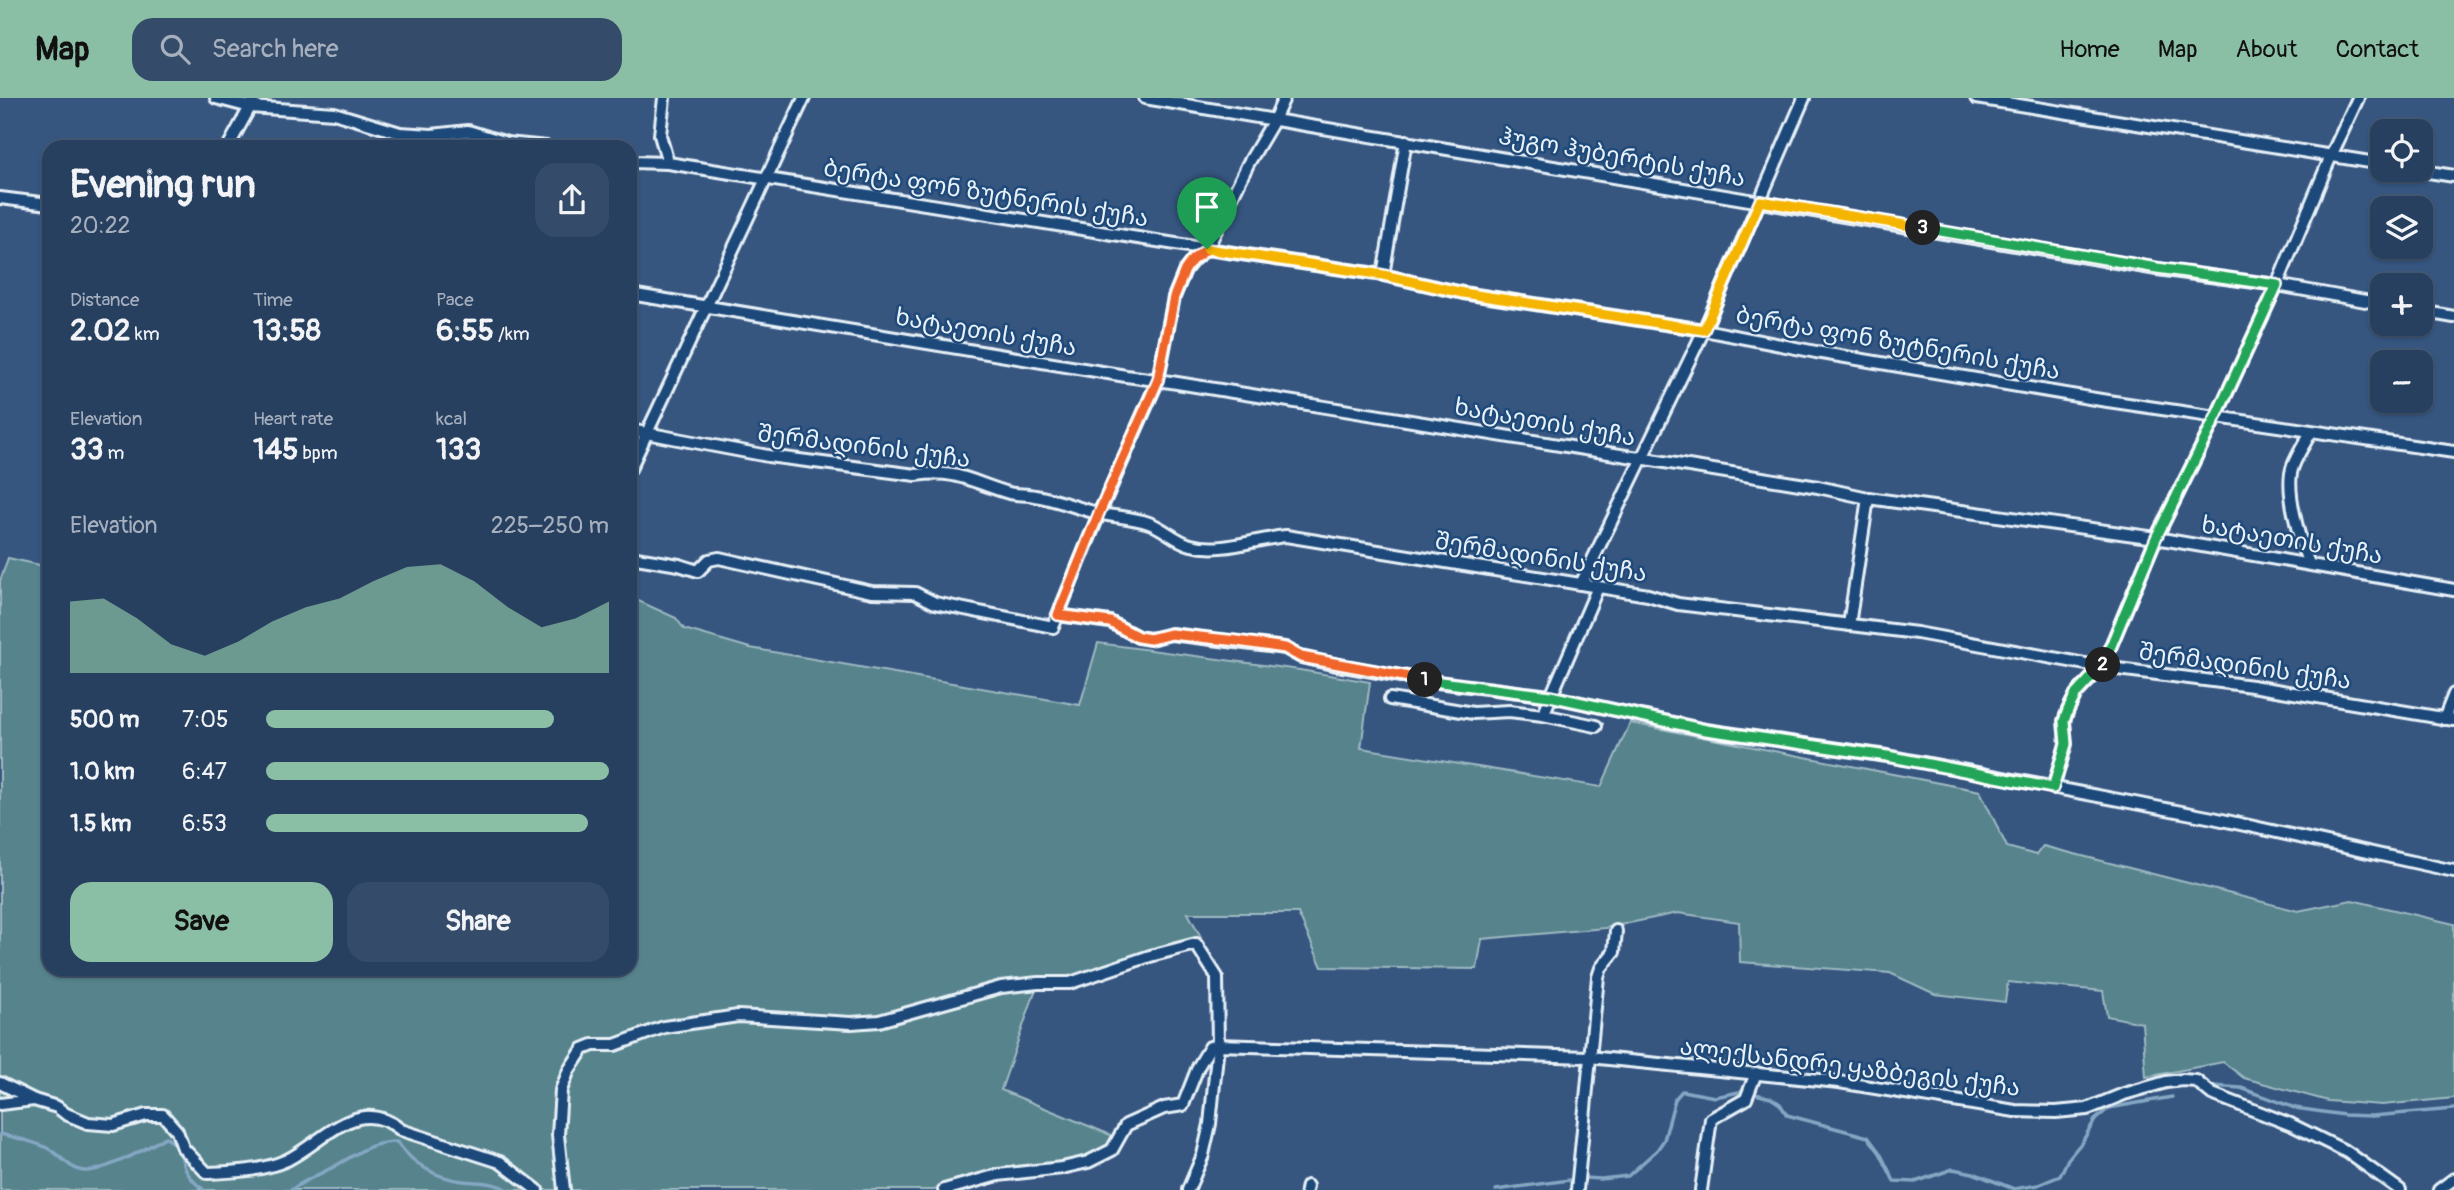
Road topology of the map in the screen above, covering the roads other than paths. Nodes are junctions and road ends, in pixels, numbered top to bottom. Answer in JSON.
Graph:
{"nodes":[{"id":1,"x":216,"y":98,"type":"edge"},
{"id":2,"x":664,"y":98,"type":"edge"},
{"id":3,"x":804,"y":98,"type":"edge"},
{"id":4,"x":1146,"y":98,"type":"edge"},
{"id":5,"x":1284,"y":98,"type":"edge"},
{"id":6,"x":1804,"y":98,"type":"edge"},
{"id":7,"x":1976,"y":98,"type":"edge"},
{"id":8,"x":2358,"y":98,"type":"edge"},
{"id":9,"x":252,"y":103,"type":"edge"},
{"id":10,"x":1274,"y":120,"type":"junction"},
{"id":11,"x":232,"y":140,"type":"edge"},
{"id":12,"x":500,"y":140,"type":"edge"},
{"id":13,"x":1406,"y":141,"type":"junction"},
{"id":14,"x":2331,"y":156,"type":"junction"},
{"id":15,"x":637,"y":162,"type":"edge"},
{"id":16,"x":2370,"y":162,"type":"edge"},
{"id":17,"x":668,"y":163,"type":"junction"},
{"id":18,"x":2433,"y":173,"type":"edge"},
{"id":19,"x":2454,"y":176,"type":"edge"},
{"id":20,"x":766,"y":180,"type":"junction"},
{"id":21,"x":0,"y":198,"type":"edge"},
{"id":22,"x":1760,"y":201,"type":"junction"},
{"id":23,"x":42,"y":203,"type":"edge"},
{"id":24,"x":1207,"y":249,"type":"junction"},
{"id":25,"x":1383,"y":275,"type":"junction"},
{"id":26,"x":2277,"y":285,"type":"junction"},
{"id":27,"x":637,"y":295,"type":"edge"},
{"id":28,"x":2370,"y":302,"type":"edge"},
{"id":29,"x":705,"y":306,"type":"junction"},
{"id":30,"x":2433,"y":313,"type":"edge"},
{"id":31,"x":2454,"y":317,"type":"edge"},
{"id":32,"x":1704,"y":330,"type":"junction"},
{"id":33,"x":1158,"y":380,"type":"junction"},
{"id":34,"x":2216,"y":417,"type":"junction"},
{"id":35,"x":637,"y":431,"type":"edge"},
{"id":36,"x":646,"y":432,"type":"junction"},
{"id":37,"x":2311,"y":432,"type":"junction"},
{"id":38,"x":2454,"y":452,"type":"edge"},
{"id":39,"x":637,"y":453,"type":"edge"},
{"id":40,"x":1643,"y":459,"type":"junction"},
{"id":41,"x":1868,"y":498,"type":"junction"},
{"id":42,"x":1099,"y":513,"type":"junction"},
{"id":43,"x":2156,"y":538,"type":"junction"},
{"id":44,"x":637,"y":558,"type":"edge"},
{"id":45,"x":2309,"y":564,"type":"junction"},
{"id":46,"x":1581,"y":584,"type":"junction"},
{"id":47,"x":1598,"y":587,"type":"junction"},
{"id":48,"x":2454,"y":590,"type":"edge"},
{"id":49,"x":1058,"y":615,"type":"junction"},
{"id":50,"x":1849,"y":625,"type":"junction"},
{"id":51,"x":2102,"y":667,"type":"junction"},
{"id":52,"x":2454,"y":694,"type":"edge"},
{"id":53,"x":1550,"y":696,"type":"junction"},
{"id":54,"x":1390,"y":699,"type":"dead end"},
{"id":55,"x":1543,"y":715,"type":"junction"},
{"id":56,"x":2449,"y":720,"type":"edge"},
{"id":57,"x":1596,"y":726,"type":"dead end"},
{"id":58,"x":2053,"y":788,"type":"junction"},
{"id":59,"x":2454,"y":871,"type":"edge"},
{"id":60,"x":1616,"y":931,"type":"dead end"},
{"id":61,"x":1218,"y":1045,"type":"junction"},
{"id":62,"x":1588,"y":1058,"type":"junction"},
{"id":63,"x":1755,"y":1076,"type":"junction"},
{"id":64,"x":0,"y":1083,"type":"edge"},
{"id":65,"x":34,"y":1100,"type":"junction"},
{"id":66,"x":0,"y":1104,"type":"edge"},
{"id":67,"x":2454,"y":1179,"type":"edge"},
{"id":68,"x":1578,"y":1182,"type":"edge"},
{"id":69,"x":537,"y":1190,"type":"edge"},
{"id":70,"x":564,"y":1190,"type":"edge"},
{"id":71,"x":944,"y":1190,"type":"edge"},
{"id":72,"x":1188,"y":1190,"type":"edge"},
{"id":73,"x":1701,"y":1190,"type":"edge"},
{"id":74,"x":2400,"y":1190,"type":"edge"},
{"id":75,"x":2439,"y":1190,"type":"edge"}],
"edges":[{"from":1,"to":9,"type":"street"},
{"from":2,"to":17,"type":"street"},
{"from":3,"to":20,"type":"street"},
{"from":4,"to":10,"type":"street","name":"ჰუგო ჰუბერტის ქუჩა"},
{"from":5,"to":10,"type":"street"},
{"from":6,"to":22,"type":"street"},
{"from":7,"to":14,"type":"street"},
{"from":8,"to":14,"type":"street"},
{"from":9,"to":11,"type":"street"},
{"from":9,"to":12,"type":"street"},
{"from":10,"to":13,"type":"street","name":"ჰუგო ჰუბერტის ქუჩა"},
{"from":10,"to":24,"type":"street"},
{"from":13,"to":22,"type":"street","name":"ჰუგო ჰუბერტის ქუჩა"},
{"from":13,"to":25,"type":"street"},
{"from":14,"to":16,"type":"street"},
{"from":14,"to":26,"type":"street"},
{"from":15,"to":17,"type":"street","name":"ბერტა ფონ ზუტნერის ქუჩა"},
{"from":17,"to":20,"type":"street","name":"ბერტა ფონ ზუტნერის ქუჩა"},
{"from":18,"to":19,"type":"street"},
{"from":20,"to":24,"type":"street","name":"ბერტა ფონ ზუტნერის ქუჩა"},
{"from":20,"to":29,"type":"street"},
{"from":21,"to":23,"type":"street"},
{"from":22,"to":26,"type":"street","name":"ჰუგო ჰუბერტის ქუჩა"},
{"from":22,"to":32,"type":"street"},
{"from":24,"to":25,"type":"street","name":"ბერტა ფონ ზუტნერის ქუჩა"},
{"from":24,"to":33,"type":"street"},
{"from":25,"to":32,"type":"street","name":"ბერტა ფონ ზუტნერის ქუჩა"},
{"from":26,"to":28,"type":"street","name":"ჰუგო ჰუბერტის ქუჩა"},
{"from":26,"to":34,"type":"street"},
{"from":27,"to":29,"type":"street","name":"ხატაეთის ქუჩა"},
{"from":29,"to":33,"type":"street","name":"ხატაეთის ქუჩა"},
{"from":29,"to":36,"type":"street"},
{"from":30,"to":31,"type":"street"},
{"from":32,"to":34,"type":"street","name":"ბერტა ფონ ზუტნერის ქუჩა"},
{"from":32,"to":40,"type":"street"},
{"from":33,"to":40,"type":"street","name":"ხატაეთის ქუჩა"},
{"from":33,"to":42,"type":"street"},
{"from":34,"to":37,"type":"street","name":"ბერტა ფონ ზუტნერის ქუჩა"},
{"from":34,"to":43,"type":"street"},
{"from":35,"to":36,"type":"street","name":"შერმადინის ქუჩა"},
{"from":36,"to":39,"type":"street"},
{"from":36,"to":42,"type":"street","name":"შერმადინის ქუჩა"},
{"from":37,"to":38,"type":"street","name":"ბერტა ფონ ზუტნერის ქუჩა"},
{"from":37,"to":45,"type":"street"},
{"from":40,"to":41,"type":"street","name":"ხატაეთის ქუჩა"},
{"from":40,"to":46,"type":"street"},
{"from":41,"to":43,"type":"street","name":"ხატაეთის ქუჩა"},
{"from":41,"to":50,"type":"street"},
{"from":42,"to":46,"type":"street","name":"შერმადინის ქუჩა"},
{"from":42,"to":49,"type":"street"},
{"from":43,"to":45,"type":"street","name":"ხატაეთის ქუჩა"},
{"from":43,"to":51,"type":"street"},
{"from":44,"to":49,"type":"street"},
{"from":45,"to":48,"type":"street","name":"ხატაეთის ქუჩა"},
{"from":46,"to":47,"type":"street","name":"შერმადინის ქუჩა"},
{"from":47,"to":50,"type":"street","name":"შერმადინის ქუჩა"},
{"from":47,"to":53,"type":"street"},
{"from":49,"to":53,"type":"street"},
{"from":50,"to":51,"type":"street","name":"შერმადინის ქუჩა"},
{"from":51,"to":56,"type":"street","name":"შერმადინის ქუჩა"},
{"from":51,"to":58,"type":"street"},
{"from":52,"to":56,"type":"street"},
{"from":53,"to":55,"type":"street"},
{"from":53,"to":58,"type":"street"},
{"from":54,"to":55,"type":"street"},
{"from":55,"to":57,"type":"street"},
{"from":58,"to":59,"type":"street"},
{"from":60,"to":62,"type":"street"},
{"from":61,"to":62,"type":"street","name":"ალექსანდრე ყაზბეგის ქუჩა"},
{"from":61,"to":70,"type":"street"},
{"from":61,"to":71,"type":"street"},
{"from":61,"to":72,"type":"street"},
{"from":62,"to":63,"type":"street","name":"ალექსანდრე ყაზბეგის ქუჩა"},
{"from":62,"to":68,"type":"street"},
{"from":63,"to":73,"type":"street"},
{"from":63,"to":74,"type":"street","name":"ალექსანდრე ყაზბეგის ქუჩა"},
{"from":64,"to":65,"type":"street"},
{"from":65,"to":66,"type":"street"},
{"from":65,"to":69,"type":"street"},
{"from":67,"to":75,"type":"street"}]}
